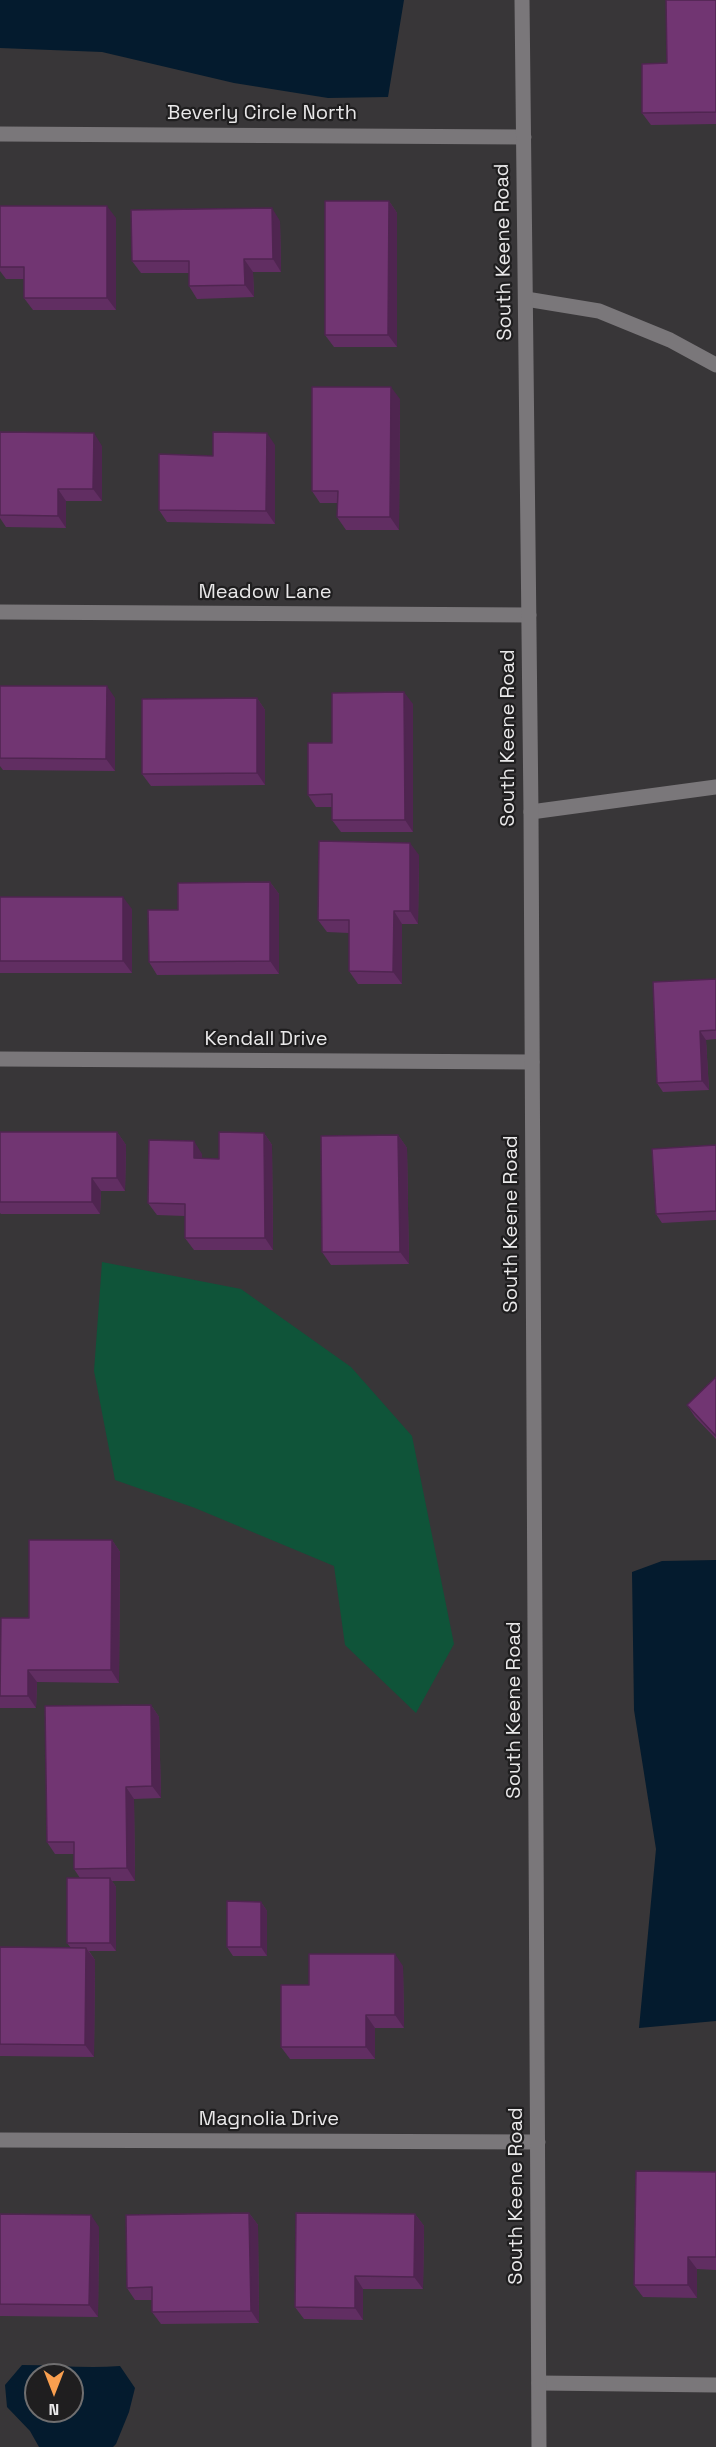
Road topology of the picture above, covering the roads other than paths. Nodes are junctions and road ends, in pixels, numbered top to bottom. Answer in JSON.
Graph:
{"nodes":[{"id":1,"x":522,"y":0,"type":"edge"},
{"id":2,"x":0,"y":134,"type":"edge"},
{"id":3,"x":524,"y":137,"type":"junction"},
{"id":4,"x":526,"y":299,"type":"junction"},
{"id":5,"x":716,"y":365,"type":"edge"},
{"id":6,"x":0,"y":612,"type":"edge"},
{"id":7,"x":529,"y":615,"type":"junction"},
{"id":8,"x":716,"y":787,"type":"edge"},
{"id":9,"x":531,"y":812,"type":"junction"},
{"id":10,"x":0,"y":1059,"type":"edge"},
{"id":11,"x":532,"y":1062,"type":"junction"},
{"id":12,"x":0,"y":2140,"type":"edge"},
{"id":13,"x":538,"y":2142,"type":"junction"},
{"id":14,"x":539,"y":2383,"type":"junction"},
{"id":15,"x":716,"y":2385,"type":"edge"},
{"id":16,"x":539,"y":2447,"type":"edge"}],
"edges":[{"from":1,"to":3,"type":"main road","name":"South Keene Road"},
{"from":2,"to":3,"type":"main road","name":"Beverly Circle North"},
{"from":3,"to":4,"type":"main road","name":"South Keene Road"},
{"from":4,"to":5,"type":"main road"},
{"from":4,"to":7,"type":"main road","name":"South Keene Road"},
{"from":6,"to":7,"type":"main road","name":"Meadow Lane"},
{"from":7,"to":9,"type":"main road","name":"South Keene Road"},
{"from":8,"to":9,"type":"main road"},
{"from":9,"to":11,"type":"main road","name":"South Keene Road"},
{"from":10,"to":11,"type":"main road","name":"Kendall Drive"},
{"from":11,"to":13,"type":"main road","name":"South Keene Road"},
{"from":12,"to":13,"type":"main road","name":"Magnolia Drive"},
{"from":13,"to":14,"type":"main road","name":"South Keene Road"},
{"from":14,"to":15,"type":"main road"},
{"from":14,"to":16,"type":"main road","name":"South Keene Road"}]}
